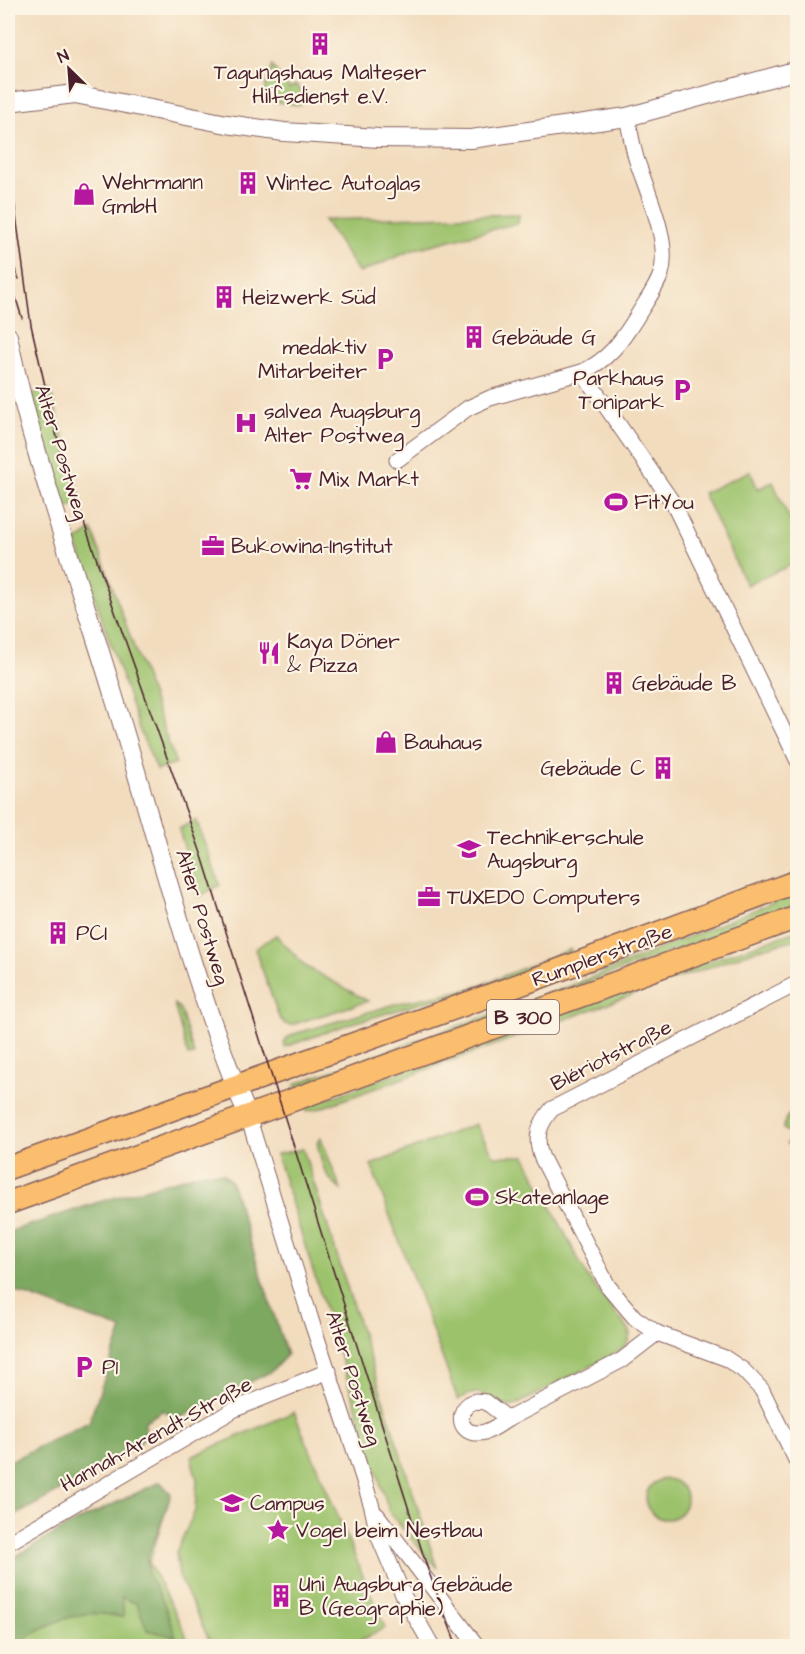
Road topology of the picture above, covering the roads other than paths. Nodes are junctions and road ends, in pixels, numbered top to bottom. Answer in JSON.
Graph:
{"nodes":[{"id":1,"x":798,"y":70,"type":"edge"},
{"id":2,"x":8,"y":102,"type":"edge"},
{"id":3,"x":627,"y":117,"type":"junction"},
{"id":4,"x":8,"y":336,"type":"edge"},
{"id":5,"x":582,"y":372,"type":"junction"},
{"id":6,"x":397,"y":460,"type":"dead end"},
{"id":7,"x":798,"y":761,"type":"edge"},
{"id":8,"x":798,"y":881,"type":"edge"},
{"id":9,"x":798,"y":917,"type":"edge"},
{"id":10,"x":798,"y":982,"type":"edge"},
{"id":11,"x":236,"y":1087,"type":"junction"},
{"id":12,"x":248,"y":1116,"type":"junction"},
{"id":13,"x":8,"y":1168,"type":"edge"},
{"id":14,"x":8,"y":1203,"type":"edge"},
{"id":15,"x":657,"y":1333,"type":"junction"},
{"id":16,"x":329,"y":1371,"type":"junction"},
{"id":17,"x":508,"y":1419,"type":"dead end"},
{"id":18,"x":798,"y":1464,"type":"edge"},
{"id":19,"x":372,"y":1507,"type":"junction"},
{"id":20,"x":8,"y":1543,"type":"edge"},
{"id":21,"x":432,"y":1647,"type":"edge"},
{"id":22,"x":477,"y":1647,"type":"edge"}],
"edges":[{"from":1,"to":3,"type":"street"},
{"from":2,"to":3,"type":"street"},
{"from":3,"to":5,"type":"street"},
{"from":4,"to":11,"type":"street","name":"Alter Postweg"},
{"from":5,"to":6,"type":"street"},
{"from":5,"to":7,"type":"street"},
{"from":8,"to":11,"type":"main road","name":"Rumplerstraße","number":"B 300"},
{"from":9,"to":12,"type":"main road","name":"Rumplerstraße","number":"B 300"},
{"from":10,"to":15,"type":"street","name":"Blériotstraße"},
{"from":11,"to":12,"type":"street","name":"Alter Postweg"},
{"from":11,"to":13,"type":"main road","number":"B 300"},
{"from":12,"to":14,"type":"main road","number":"B 300"},
{"from":12,"to":16,"type":"street","name":"Alter Postweg"},
{"from":15,"to":17,"type":"street"},
{"from":15,"to":18,"type":"street","name":"Blériotstraße"},
{"from":16,"to":19,"type":"street","name":"Alter Postweg"},
{"from":16,"to":20,"type":"street","name":"Hannah-Arendt-Straße"},
{"from":19,"to":21,"type":"street","name":"Alter Postweg"},
{"from":19,"to":22,"type":"street","name":"Alter Postweg"}]}
